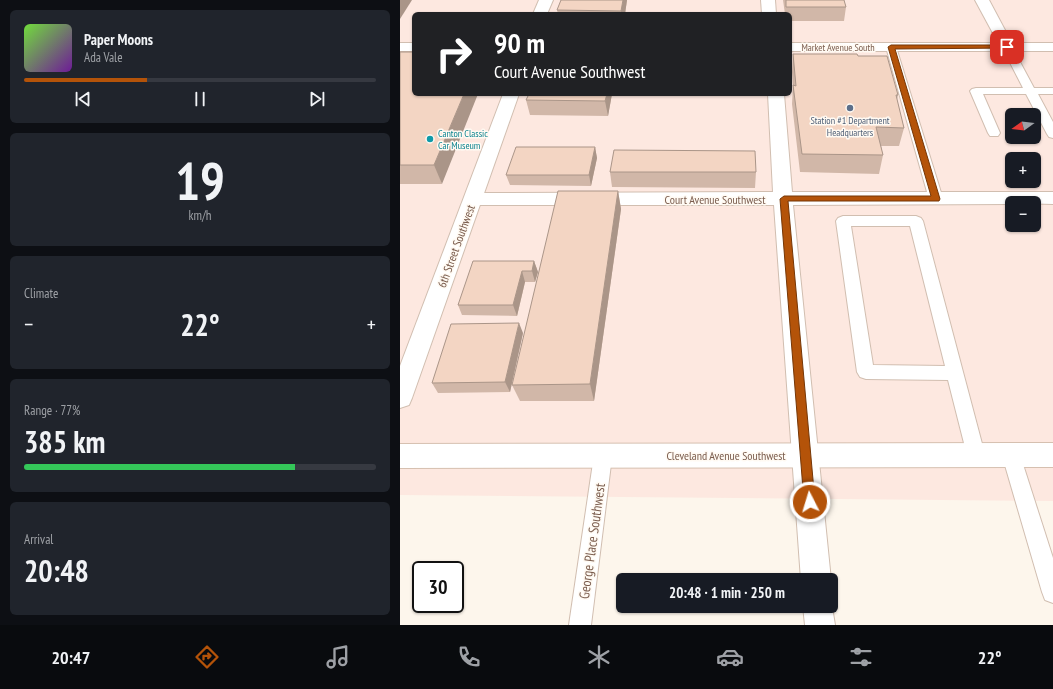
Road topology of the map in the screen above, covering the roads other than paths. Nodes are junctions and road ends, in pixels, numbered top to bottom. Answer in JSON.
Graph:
{"nodes":[{"id":1,"x":546,"y":0,"type":"edge"},
{"id":2,"x":768,"y":0,"type":"edge"},
{"id":3,"x":982,"y":0,"type":"edge"},
{"id":4,"x":541,"y":12,"type":"edge"},
{"id":5,"x":769,"y":12,"type":"edge"},
{"id":6,"x":400,"y":47,"type":"edge"},
{"id":7,"x":412,"y":47,"type":"edge"},
{"id":8,"x":792,"y":47,"type":"edge"},
{"id":9,"x":891,"y":47,"type":"junction"},
{"id":10,"x":1007,"y":47,"type":"junction"},
{"id":11,"x":1053,"y":47,"type":"edge"},
{"id":12,"x":1030,"y":91,"type":"junction"},
{"id":13,"x":1053,"y":91,"type":"edge"},
{"id":14,"x":510,"y":96,"type":"edge"},
{"id":15,"x":776,"y":96,"type":"edge"},
{"id":16,"x":994,"y":132,"type":"dead end"},
{"id":17,"x":1053,"y":134,"type":"edge"},
{"id":18,"x":1053,"y":198,"type":"edge"},
{"id":19,"x":473,"y":199,"type":"junction"},
{"id":20,"x":784,"y":199,"type":"junction"},
{"id":21,"x":936,"y":199,"type":"junction"},
{"id":22,"x":956,"y":373,"type":"junction"},
{"id":23,"x":400,"y":398,"type":"edge"},
{"id":24,"x":806,"y":455,"type":"junction"},
{"id":25,"x":976,"y":455,"type":"junction"},
{"id":26,"x":1011,"y":455,"type":"junction"},
{"id":27,"x":1053,"y":455,"type":"edge"},
{"id":28,"x":400,"y":456,"type":"edge"},
{"id":29,"x":603,"y":456,"type":"junction"},
{"id":30,"x":815,"y":573,"type":"edge"},
{"id":31,"x":1053,"y":592,"type":"edge"},
{"id":32,"x":819,"y":613,"type":"edge"},
{"id":33,"x":580,"y":625,"type":"edge"},
{"id":34,"x":820,"y":625,"type":"edge"}],
"edges":[{"from":1,"to":4,"type":"street"},
{"from":2,"to":5,"type":"street"},
{"from":3,"to":10,"type":"street"},
{"from":6,"to":7,"type":"street"},
{"from":8,"to":9,"type":"street","name":"Market Avenue South"},
{"from":9,"to":10,"type":"street","name":"Market Avenue South"},
{"from":9,"to":21,"type":"lane"},
{"from":10,"to":11,"type":"street","name":"Market Avenue South"},
{"from":10,"to":12,"type":"lane"},
{"from":12,"to":13,"type":"lane"},
{"from":12,"to":16,"type":"lane"},
{"from":12,"to":17,"type":"lane"},
{"from":14,"to":19,"type":"street","name":"6th Street Southwest"},
{"from":15,"to":20,"type":"street"},
{"from":18,"to":21,"type":"street","name":"Court Avenue Southwest"},
{"from":19,"to":20,"type":"street","name":"Court Avenue Southwest"},
{"from":19,"to":23,"type":"street","name":"6th Street Southwest"},
{"from":20,"to":21,"type":"street","name":"Court Avenue Southwest"},
{"from":20,"to":24,"type":"street"},
{"from":22,"to":22,"type":"lane"},
{"from":22,"to":25,"type":"lane"},
{"from":24,"to":25,"type":"street","name":"Cleveland Avenue Southwest"},
{"from":24,"to":29,"type":"street","name":"Cleveland Avenue Southwest"},
{"from":24,"to":30,"type":"street"},
{"from":25,"to":26,"type":"street","name":"Cleveland Avenue Southwest"},
{"from":26,"to":27,"type":"street","name":"Cleveland Avenue Southwest"},
{"from":26,"to":31,"type":"lane"},
{"from":28,"to":29,"type":"street","name":"Cleveland Avenue Southwest"},
{"from":29,"to":33,"type":"lane","name":"George Place Southwest"},
{"from":32,"to":34,"type":"street"}]}
